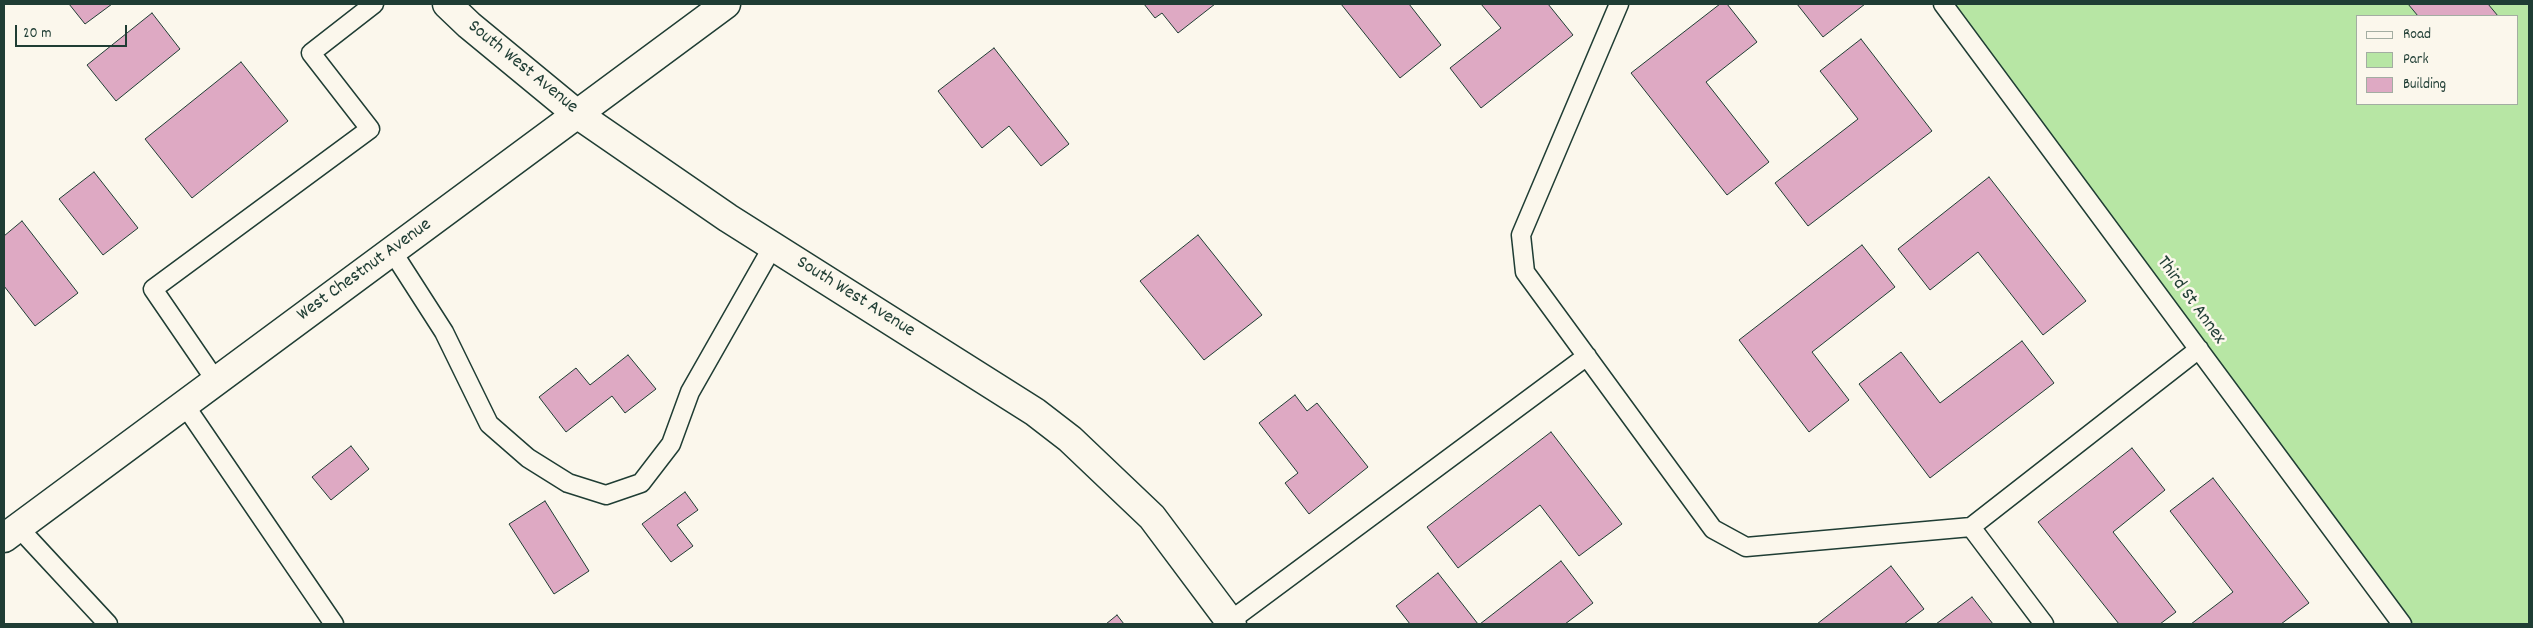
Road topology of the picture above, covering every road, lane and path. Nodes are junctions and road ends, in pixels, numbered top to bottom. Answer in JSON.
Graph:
{"nodes":[{"id":1,"x":374,"y":4,"type":"edge"},
{"id":2,"x":447,"y":4,"type":"edge"},
{"id":3,"x":726,"y":4,"type":"edge"},
{"id":4,"x":1619,"y":4,"type":"edge"},
{"id":5,"x":1944,"y":4,"type":"edge"},
{"id":6,"x":577,"y":114,"type":"junction"},
{"id":7,"x":773,"y":246,"type":"junction"},
{"id":8,"x":392,"y":251,"type":"junction"},
{"id":9,"x":2199,"y":349,"type":"junction"},
{"id":10,"x":1587,"y":356,"type":"junction"},
{"id":11,"x":216,"y":381,"type":"junction"},
{"id":12,"x":184,"y":404,"type":"junction"},
{"id":13,"x":1971,"y":527,"type":"junction"},
{"id":14,"x":11,"y":532,"type":"edge"},
{"id":15,"x":1231,"y":623,"type":"edge"},
{"id":16,"x":108,"y":624,"type":"edge"},
{"id":17,"x":334,"y":624,"type":"edge"},
{"id":18,"x":2044,"y":624,"type":"edge"},
{"id":19,"x":2402,"y":624,"type":"edge"}],
"edges":[{"from":1,"to":11,"type":"lane"},
{"from":2,"to":6,"type":"street","name":"South West Avenue"},
{"from":3,"to":6,"type":"street","name":"West Chestnut Avenue"},
{"from":4,"to":10,"type":"lane"},
{"from":5,"to":9,"type":"lane","name":"Third St Annex"},
{"from":6,"to":7,"type":"street","name":"South West Avenue"},
{"from":6,"to":8,"type":"street","name":"West Chestnut Avenue"},
{"from":7,"to":8,"type":"lane"},
{"from":7,"to":15,"type":"street","name":"South West Avenue"},
{"from":8,"to":11,"type":"street","name":"West Chestnut Avenue"},
{"from":9,"to":13,"type":"lane"},
{"from":9,"to":19,"type":"lane","name":"Third St Annex"},
{"from":10,"to":13,"type":"lane"},
{"from":10,"to":15,"type":"lane"},
{"from":11,"to":12,"type":"street","name":"West Chestnut Avenue"},
{"from":12,"to":14,"type":"street","name":"West Chestnut Avenue"},
{"from":12,"to":17,"type":"lane"},
{"from":13,"to":18,"type":"lane"},
{"from":14,"to":16,"type":"lane"}]}
